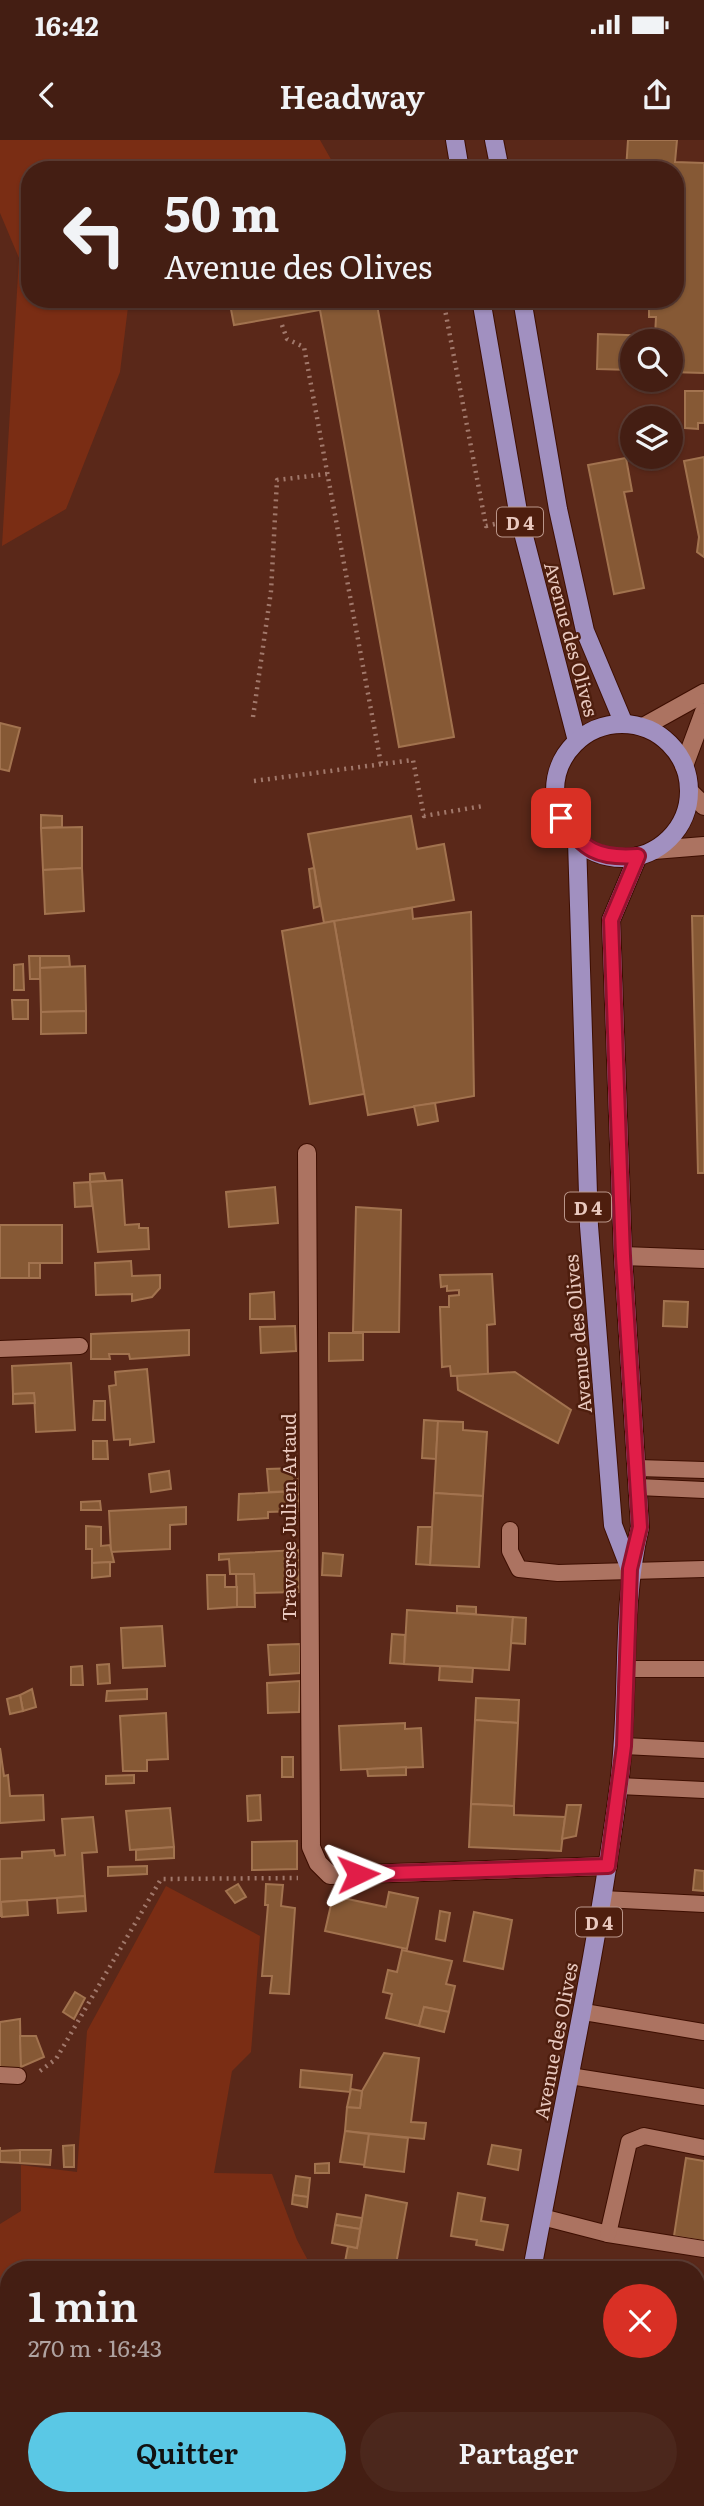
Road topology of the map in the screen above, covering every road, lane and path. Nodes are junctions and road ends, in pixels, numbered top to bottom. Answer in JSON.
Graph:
{"nodes":[{"id":1,"x":455,"y":140,"type":"edge"},
{"id":2,"x":494,"y":140,"type":"edge"},
{"id":3,"x":458,"y":161,"type":"edge"},
{"id":4,"x":498,"y":161,"type":"edge"},
{"id":5,"x":445,"y":308,"type":"edge"},
{"id":6,"x":483,"y":308,"type":"edge"},
{"id":7,"x":524,"y":308,"type":"edge"},
{"id":8,"x":282,"y":325,"type":"dead end"},
{"id":9,"x":327,"y":474,"type":"junction"},
{"id":10,"x":519,"y":517,"type":"junction"},
{"id":11,"x":704,"y":693,"type":"edge"},
{"id":12,"x":704,"y":712,"type":"edge"},
{"id":13,"x":253,"y":717,"type":"dead end"},
{"id":14,"x":624,"y":724,"type":"junction"},
{"id":15,"x":643,"y":727,"type":"junction"},
{"id":16,"x":577,"y":741,"type":"junction"},
{"id":17,"x":381,"y":764,"type":"junction"},
{"id":18,"x":684,"y":766,"type":"junction"},
{"id":19,"x":254,"y":781,"type":"dead end"},
{"id":20,"x":689,"y":791,"type":"junction"},
{"id":21,"x":483,"y":806,"type":"dead end"},
{"id":22,"x":704,"y":807,"type":"edge"},
{"id":23,"x":577,"y":841,"type":"junction"},
{"id":24,"x":704,"y":846,"type":"edge"},
{"id":25,"x":646,"y":853,"type":"junction"},
{"id":26,"x":307,"y":1153,"type":"dead end"},
{"id":27,"x":623,"y":1256,"type":"junction"},
{"id":28,"x":704,"y":1259,"type":"edge"},
{"id":29,"x":80,"y":1346,"type":"dead end"},
{"id":30,"x":0,"y":1349,"type":"edge"},
{"id":31,"x":638,"y":1468,"type":"junction"},
{"id":32,"x":704,"y":1470,"type":"edge"},
{"id":33,"x":638,"y":1488,"type":"junction"},
{"id":34,"x":704,"y":1490,"type":"edge"},
{"id":35,"x":510,"y":1530,"type":"dead end"},
{"id":36,"x":630,"y":1569,"type":"junction"},
{"id":37,"x":704,"y":1569,"type":"edge"},
{"id":38,"x":626,"y":1669,"type":"junction"},
{"id":39,"x":704,"y":1669,"type":"edge"},
{"id":40,"x":624,"y":1746,"type":"junction"},
{"id":41,"x":704,"y":1750,"type":"edge"},
{"id":42,"x":619,"y":1786,"type":"junction"},
{"id":43,"x":704,"y":1790,"type":"edge"},
{"id":44,"x":608,"y":1866,"type":"junction"},
{"id":45,"x":296,"y":1878,"type":"dead end"},
{"id":46,"x":603,"y":1899,"type":"junction"},
{"id":47,"x":704,"y":1904,"type":"edge"},
{"id":48,"x":584,"y":2012,"type":"junction"},
{"id":49,"x":704,"y":2032,"type":"edge"},
{"id":50,"x":60,"y":2050,"type":"dead end"},
{"id":51,"x":0,"y":2075,"type":"edge"},
{"id":52,"x":18,"y":2076,"type":"dead end"},
{"id":53,"x":570,"y":2077,"type":"junction"},
{"id":54,"x":704,"y":2097,"type":"edge"},
{"id":55,"x":704,"y":2148,"type":"edge"},
{"id":56,"x":542,"y":2217,"type":"junction"},
{"id":57,"x":608,"y":2234,"type":"junction"},
{"id":58,"x":704,"y":2249,"type":"edge"},
{"id":59,"x":534,"y":2261,"type":"edge"}],
"edges":[{"from":1,"to":3,"type":"main road"},
{"from":2,"to":4,"type":"main road"},
{"from":5,"to":10,"type":"path"},
{"from":6,"to":10,"type":"main road","name":"Avenue des Olives","number":"D 4"},
{"from":7,"to":14,"type":"main road","name":"Avenue des Olives","number":"D 4"},
{"from":8,"to":9,"type":"path"},
{"from":9,"to":13,"type":"path"},
{"from":9,"to":17,"type":"path"},
{"from":10,"to":16,"type":"main road","name":"Avenue des Olives","number":"D 4"},
{"from":11,"to":15,"type":"street"},
{"from":12,"to":18,"type":"street"},
{"from":14,"to":15,"type":"main road"},
{"from":14,"to":16,"type":"main road"},
{"from":15,"to":18,"type":"main road"},
{"from":16,"to":23,"type":"main road"},
{"from":17,"to":19,"type":"path"},
{"from":17,"to":21,"type":"path"},
{"from":18,"to":20,"type":"main road"},
{"from":20,"to":22,"type":"street"},
{"from":20,"to":25,"type":"main road"},
{"from":23,"to":25,"type":"main road"},
{"from":23,"to":36,"type":"main road","name":"Avenue des Olives","number":"D 4"},
{"from":24,"to":25,"type":"street"},
{"from":25,"to":27,"type":"main road","name":"Avenue des Olives","number":"D 4"},
{"from":26,"to":44,"type":"street","name":"Traverse Julien Artaud"},
{"from":27,"to":28,"type":"street"},
{"from":27,"to":31,"type":"main road","name":"Avenue des Olives","number":"D 4"},
{"from":29,"to":30,"type":"lane"},
{"from":31,"to":32,"type":"lane"},
{"from":31,"to":33,"type":"main road","name":"Avenue des Olives","number":"D 4"},
{"from":33,"to":34,"type":"lane"},
{"from":33,"to":36,"type":"main road","name":"Avenue des Olives","number":"D 4"},
{"from":35,"to":36,"type":"lane"},
{"from":36,"to":37,"type":"lane"},
{"from":36,"to":38,"type":"main road","name":"Avenue des Olives","number":"D 4"},
{"from":38,"to":39,"type":"lane"},
{"from":38,"to":40,"type":"main road","name":"Avenue des Olives","number":"D 4"},
{"from":40,"to":41,"type":"lane"},
{"from":40,"to":42,"type":"main road","name":"Avenue des Olives","number":"D 4"},
{"from":42,"to":43,"type":"lane"},
{"from":42,"to":44,"type":"main road","name":"Avenue des Olives","number":"D 4"},
{"from":44,"to":46,"type":"main road","name":"Avenue des Olives","number":"D 4"},
{"from":45,"to":50,"type":"path"},
{"from":46,"to":47,"type":"lane"},
{"from":46,"to":48,"type":"main road","name":"Avenue des Olives","number":"D 4"},
{"from":48,"to":49,"type":"lane"},
{"from":48,"to":53,"type":"main road","name":"Avenue des Olives","number":"D 4"},
{"from":51,"to":52,"type":"lane"},
{"from":53,"to":54,"type":"lane"},
{"from":53,"to":56,"type":"main road","name":"Avenue des Olives","number":"D 4"},
{"from":55,"to":57,"type":"lane"},
{"from":56,"to":57,"type":"lane"},
{"from":56,"to":59,"type":"main road","name":"Avenue des Olives","number":"D 4"},
{"from":57,"to":58,"type":"lane"}]}
